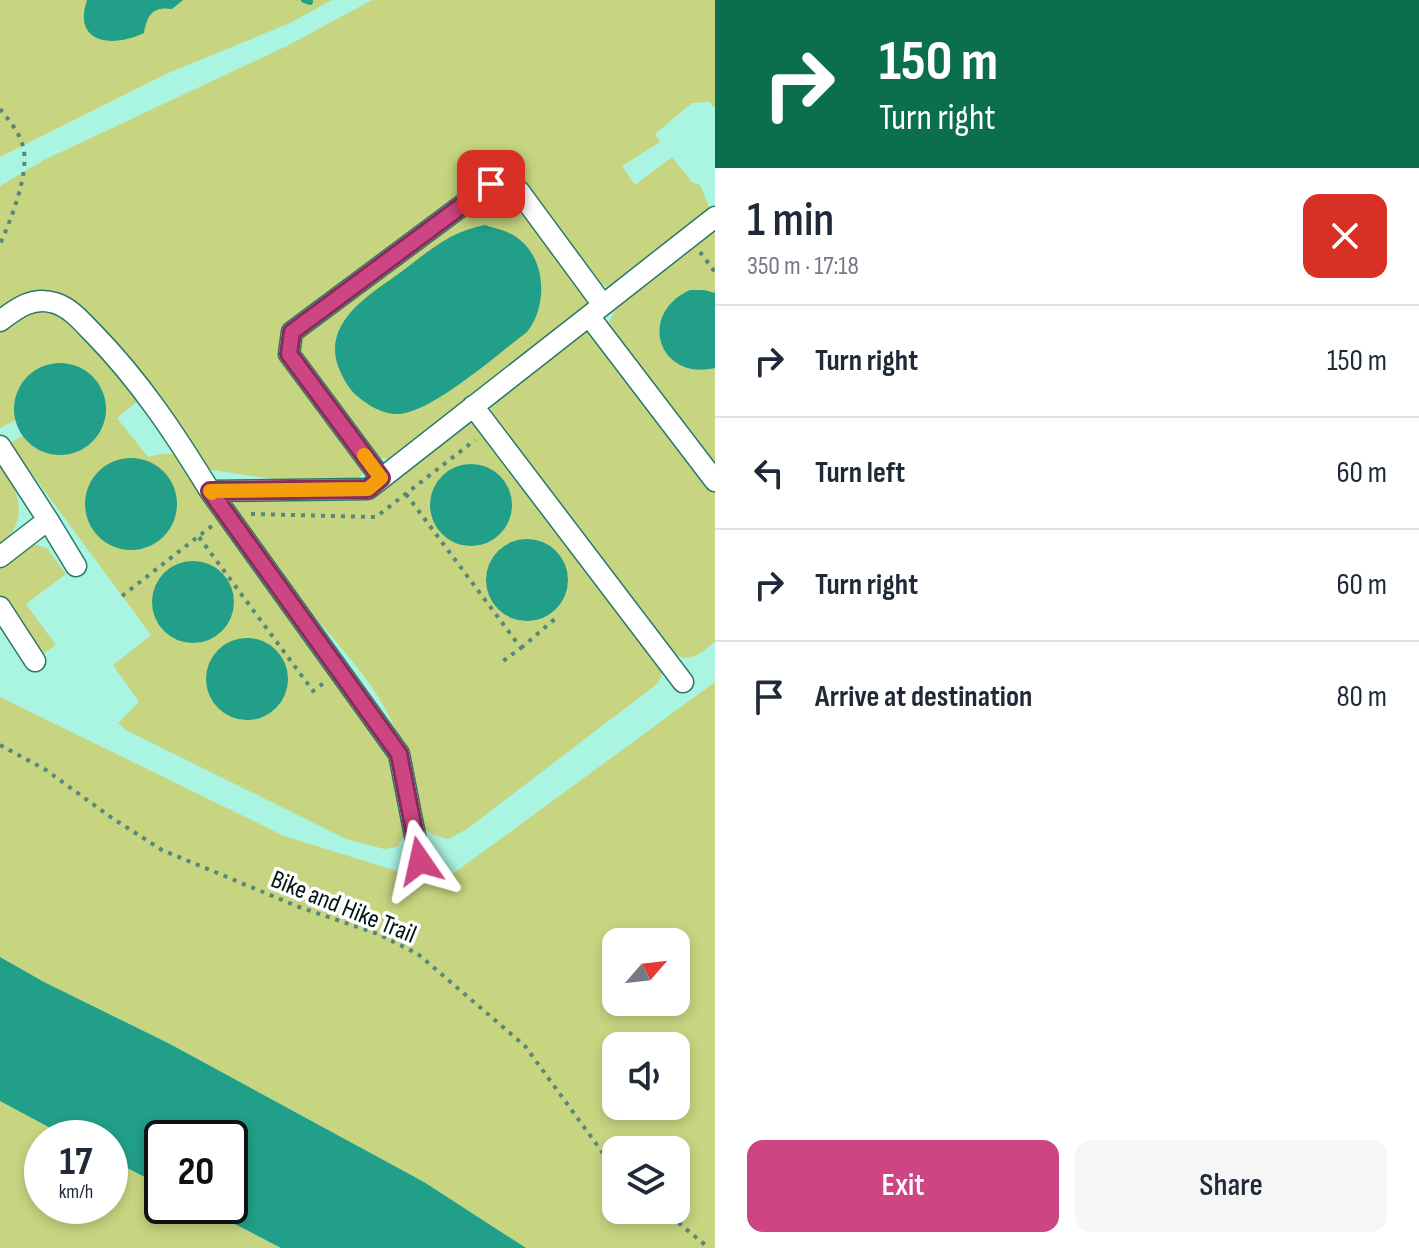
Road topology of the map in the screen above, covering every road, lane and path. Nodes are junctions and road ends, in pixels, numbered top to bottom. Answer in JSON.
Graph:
{"nodes":[{"id":1,"x":0,"y":109,"type":"edge"},
{"id":2,"x":715,"y":217,"type":"edge"},
{"id":3,"x":0,"y":244,"type":"edge"},
{"id":4,"x":596,"y":311,"type":"junction"},
{"id":5,"x":0,"y":321,"type":"edge"},
{"id":6,"x":473,"y":406,"type":"junction"},
{"id":7,"x":490,"y":429,"type":"junction"},
{"id":8,"x":0,"y":446,"type":"edge"},
{"id":9,"x":381,"y":478,"type":"junction"},
{"id":10,"x":715,"y":481,"type":"edge"},
{"id":11,"x":210,"y":491,"type":"junction"},
{"id":12,"x":406,"y":494,"type":"junction"},
{"id":13,"x":227,"y":514,"type":"junction"},
{"id":14,"x":48,"y":520,"type":"junction"},
{"id":15,"x":199,"y":536,"type":"junction"},
{"id":16,"x":0,"y":557,"type":"edge"},
{"id":17,"x":76,"y":566,"type":"dead end"},
{"id":18,"x":122,"y":596,"type":"dead end"},
{"id":19,"x":0,"y":607,"type":"edge"},
{"id":20,"x":556,"y":618,"type":"dead end"},
{"id":21,"x":521,"y":648,"type":"junction"},
{"id":22,"x":35,"y":661,"type":"dead end"},
{"id":23,"x":499,"y":664,"type":"dead end"},
{"id":24,"x":339,"y":670,"type":"junction"},
{"id":25,"x":683,"y":682,"type":"dead end"},
{"id":26,"x":0,"y":745,"type":"edge"},
{"id":27,"x":420,"y":861,"type":"dead end"},
{"id":28,"x":602,"y":1152,"type":"edge"},
{"id":29,"x":680,"y":1224,"type":"edge"},
{"id":30,"x":709,"y":1248,"type":"edge"}],
"edges":[{"from":1,"to":3,"type":"path"},
{"from":2,"to":4,"type":"lane"},
{"from":4,"to":6,"type":"lane"},
{"from":4,"to":9,"type":"lane"},
{"from":4,"to":10,"type":"lane"},
{"from":5,"to":11,"type":"lane"},
{"from":6,"to":7,"type":"lane"},
{"from":6,"to":9,"type":"lane"},
{"from":7,"to":12,"type":"path"},
{"from":7,"to":25,"type":"lane"},
{"from":8,"to":14,"type":"lane"},
{"from":9,"to":11,"type":"lane"},
{"from":11,"to":13,"type":"lane"},
{"from":12,"to":13,"type":"path"},
{"from":12,"to":21,"type":"path"},
{"from":13,"to":15,"type":"path"},
{"from":13,"to":24,"type":"lane"},
{"from":14,"to":16,"type":"lane"},
{"from":14,"to":17,"type":"lane"},
{"from":15,"to":18,"type":"path"},
{"from":15,"to":24,"type":"path"},
{"from":19,"to":22,"type":"lane"},
{"from":20,"to":21,"type":"path"},
{"from":21,"to":23,"type":"path"},
{"from":24,"to":27,"type":"lane"},
{"from":26,"to":28,"type":"path","name":"Bike and Hike Trail"},
{"from":29,"to":30,"type":"path"}]}
